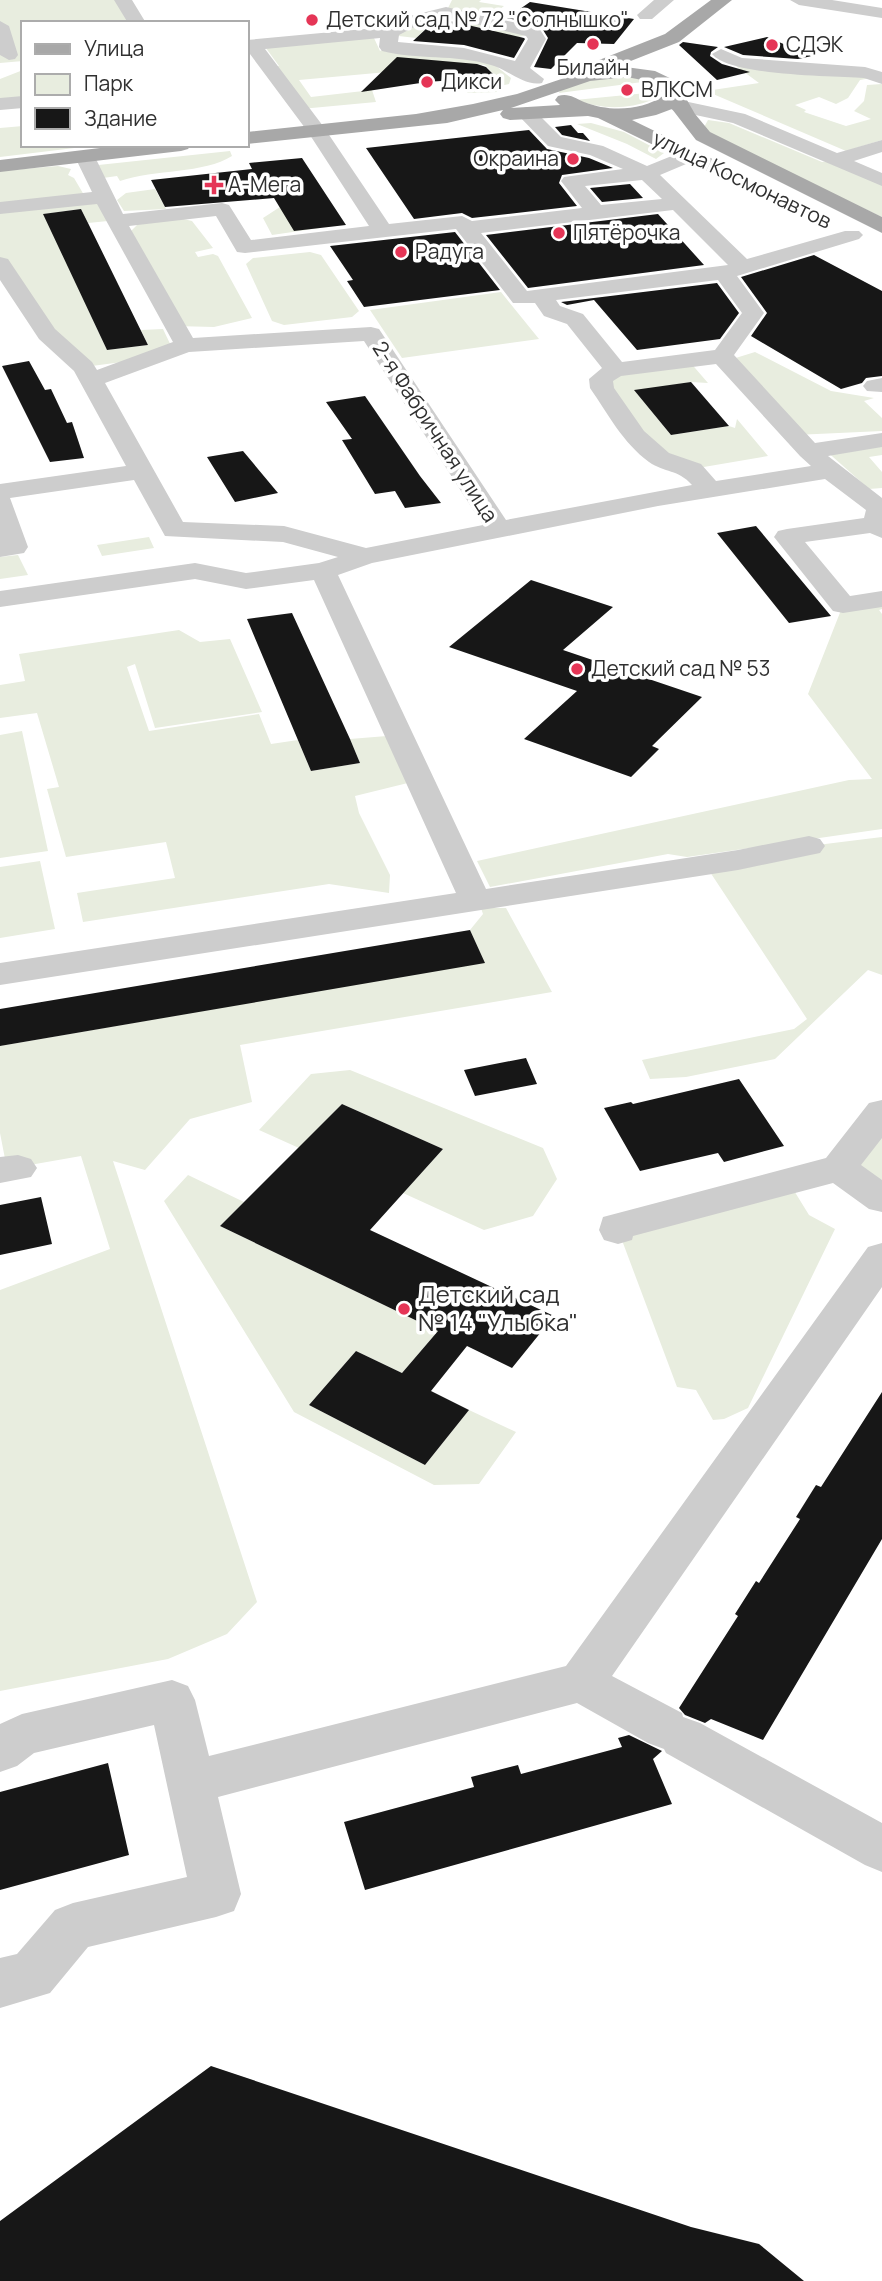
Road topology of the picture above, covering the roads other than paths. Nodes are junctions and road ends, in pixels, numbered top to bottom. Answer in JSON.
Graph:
{"nodes":[{"id":1,"x":123,"y":0,"type":"edge"},
{"id":2,"x":665,"y":0,"type":"edge"},
{"id":3,"x":723,"y":0,"type":"edge"},
{"id":4,"x":799,"y":0,"type":"edge"},
{"id":5,"x":440,"y":6,"type":"edge"},
{"id":6,"x":882,"y":13,"type":"edge"},
{"id":7,"x":646,"y":15,"type":"dead end"},
{"id":8,"x":130,"y":21,"type":"edge"},
{"id":9,"x":1,"y":29,"type":"edge"},
{"id":10,"x":21,"y":31,"type":"edge"},
{"id":11,"x":390,"y":32,"type":"junction"},
{"id":12,"x":672,"y":38,"type":"junction"},
{"id":13,"x":250,"y":45,"type":"edge"},
{"id":14,"x":721,"y":54,"type":"dead end"},
{"id":15,"x":9,"y":55,"type":"dead end"},
{"id":16,"x":882,"y":78,"type":"edge"},
{"id":17,"x":567,"y":81,"type":"junction"},
{"id":18,"x":674,"y":94,"type":"junction"},
{"id":19,"x":21,"y":102,"type":"edge"},
{"id":20,"x":0,"y":104,"type":"edge"},
{"id":21,"x":595,"y":111,"type":"junction"},
{"id":22,"x":526,"y":113,"type":"junction"},
{"id":23,"x":422,"y":118,"type":"junction"},
{"id":24,"x":316,"y":130,"type":"junction"},
{"id":25,"x":248,"y":138,"type":"edge"},
{"id":26,"x":882,"y":146,"type":"edge"},
{"id":27,"x":165,"y":147,"type":"edge"},
{"id":28,"x":691,"y":155,"type":"junction"},
{"id":29,"x":85,"y":157,"type":"junction"},
{"id":30,"x":836,"y":160,"type":"junction"},
{"id":31,"x":0,"y":166,"type":"edge"},
{"id":32,"x":647,"y":173,"type":"junction"},
{"id":33,"x":882,"y":180,"type":"edge"},
{"id":34,"x":746,"y":182,"type":"dead end"},
{"id":35,"x":104,"y":197,"type":"junction"},
{"id":36,"x":676,"y":204,"type":"junction"},
{"id":37,"x":0,"y":208,"type":"edge"},
{"id":38,"x":596,"y":212,"type":"junction"},
{"id":39,"x":822,"y":220,"type":"dead end"},
{"id":40,"x":116,"y":221,"type":"junction"},
{"id":41,"x":467,"y":228,"type":"junction"},
{"id":42,"x":383,"y":231,"type":"junction"},
{"id":43,"x":852,"y":235,"type":"junction"},
{"id":44,"x":877,"y":236,"type":"edge"},
{"id":45,"x":0,"y":264,"type":"edge"},
{"id":46,"x":733,"y":270,"type":"junction"},
{"id":47,"x":601,"y":288,"type":"junction"},
{"id":48,"x":541,"y":296,"type":"junction"},
{"id":49,"x":575,"y":319,"type":"junction"},
{"id":50,"x":186,"y":345,"type":"junction"},
{"id":51,"x":722,"y":356,"type":"junction"},
{"id":52,"x":615,"y":369,"type":"junction"},
{"id":53,"x":92,"y":380,"type":"junction"},
{"id":54,"x":882,"y":440,"type":"edge"},
{"id":55,"x":810,"y":451,"type":"junction"},
{"id":56,"x":143,"y":471,"type":"junction"},
{"id":57,"x":830,"y":471,"type":"junction"},
{"id":58,"x":710,"y":490,"type":"junction"},
{"id":59,"x":0,"y":492,"type":"edge"},
{"id":60,"x":0,"y":503,"type":"edge"},
{"id":61,"x":880,"y":517,"type":"edge"},
{"id":62,"x":500,"y":531,"type":"junction"},
{"id":63,"x":0,"y":550,"type":"edge"},
{"id":64,"x":366,"y":556,"type":"junction"},
{"id":65,"x":323,"y":571,"type":"junction"},
{"id":66,"x":0,"y":599,"type":"edge"},
{"id":67,"x":882,"y":599,"type":"edge"},
{"id":68,"x":810,"y":846,"type":"dead end"},
{"id":69,"x":475,"y":900,"type":"junction"},
{"id":70,"x":0,"y":974,"type":"edge"},
{"id":71,"x":882,"y":1112,"type":"edge"},
{"id":72,"x":839,"y":1168,"type":"junction"},
{"id":73,"x":882,"y":1199,"type":"edge"},
{"id":74,"x":618,"y":1230,"type":"dead end"},
{"id":75,"x":882,"y":1257,"type":"edge"},
{"id":76,"x":581,"y":1682,"type":"junction"},
{"id":77,"x":0,"y":1751,"type":"edge"},
{"id":78,"x":191,"y":1783,"type":"junction"},
{"id":79,"x":882,"y":1849,"type":"edge"},
{"id":80,"x":0,"y":1983,"type":"edge"}],
"edges":[{"from":1,"to":8,"type":"street"},
{"from":2,"to":7,"type":"street"},
{"from":3,"to":12,"type":"main road"},
{"from":4,"to":6,"type":"street"},
{"from":5,"to":11,"type":"street"},
{"from":5,"to":11,"type":"street"},
{"from":9,"to":10,"type":"street"},
{"from":9,"to":15,"type":"street"},
{"from":11,"to":13,"type":"street"},
{"from":12,"to":17,"type":"main road"},
{"from":12,"to":18,"type":"main road","name":"улица Космонавтов"},
{"from":13,"to":24,"type":"street"},
{"from":14,"to":16,"type":"street"},
{"from":17,"to":18,"type":"main road"},
{"from":17,"to":21,"type":"main road","name":"улица Космонавтов"},
{"from":17,"to":23,"type":"main road"},
{"from":18,"to":21,"type":"main road"},
{"from":18,"to":30,"type":"street","name":"улица Космонавтов"},
{"from":18,"to":44,"type":"main road","name":"улица Космонавтов"},
{"from":19,"to":20,"type":"street"},
{"from":21,"to":22,"type":"main road"},
{"from":21,"to":28,"type":"main road","name":"улица Космонавтов"},
{"from":22,"to":23,"type":"main road"},
{"from":22,"to":32,"type":"street"},
{"from":23,"to":24,"type":"main road"},
{"from":24,"to":25,"type":"main road"},
{"from":24,"to":42,"type":"street"},
{"from":26,"to":30,"type":"street"},
{"from":27,"to":29,"type":"main road"},
{"from":28,"to":32,"type":"street"},
{"from":28,"to":34,"type":"main road","name":"улица Космонавтов"},
{"from":29,"to":31,"type":"main road"},
{"from":29,"to":35,"type":"street"},
{"from":30,"to":33,"type":"street","name":"улица Космонавтов"},
{"from":32,"to":36,"type":"street"},
{"from":32,"to":38,"type":"street"},
{"from":35,"to":37,"type":"street"},
{"from":35,"to":40,"type":"street"},
{"from":36,"to":38,"type":"street"},
{"from":36,"to":46,"type":"street"},
{"from":38,"to":41,"type":"street"},
{"from":39,"to":43,"type":"main road","name":"улица Космонавтов"},
{"from":40,"to":42,"type":"street"},
{"from":40,"to":50,"type":"street"},
{"from":41,"to":42,"type":"street"},
{"from":41,"to":48,"type":"street"},
{"from":43,"to":44,"type":"main road","name":"улица Космонавтов"},
{"from":43,"to":46,"type":"street"},
{"from":45,"to":53,"type":"street"},
{"from":46,"to":47,"type":"street"},
{"from":46,"to":51,"type":"street"},
{"from":47,"to":48,"type":"street"},
{"from":47,"to":49,"type":"street"},
{"from":48,"to":49,"type":"street"},
{"from":49,"to":52,"type":"street"},
{"from":50,"to":53,"type":"street"},
{"from":50,"to":62,"type":"street","name":"2-я Фабричная улица"},
{"from":51,"to":52,"type":"street"},
{"from":51,"to":55,"type":"street"},
{"from":52,"to":58,"type":"street"},
{"from":53,"to":56,"type":"street"},
{"from":54,"to":55,"type":"street"},
{"from":55,"to":57,"type":"street"},
{"from":56,"to":59,"type":"street"},
{"from":56,"to":64,"type":"street"},
{"from":57,"to":58,"type":"street"},
{"from":57,"to":61,"type":"street"},
{"from":58,"to":62,"type":"street"},
{"from":60,"to":63,"type":"street"},
{"from":61,"to":67,"type":"street"},
{"from":62,"to":64,"type":"street"},
{"from":64,"to":65,"type":"street"},
{"from":65,"to":66,"type":"street"},
{"from":65,"to":69,"type":"street"},
{"from":68,"to":69,"type":"street"},
{"from":69,"to":70,"type":"street"},
{"from":71,"to":72,"type":"street"},
{"from":72,"to":73,"type":"street"},
{"from":72,"to":74,"type":"street"},
{"from":75,"to":76,"type":"street"},
{"from":76,"to":78,"type":"street"},
{"from":76,"to":79,"type":"street"},
{"from":77,"to":78,"type":"street"},
{"from":78,"to":80,"type":"street"}]}
